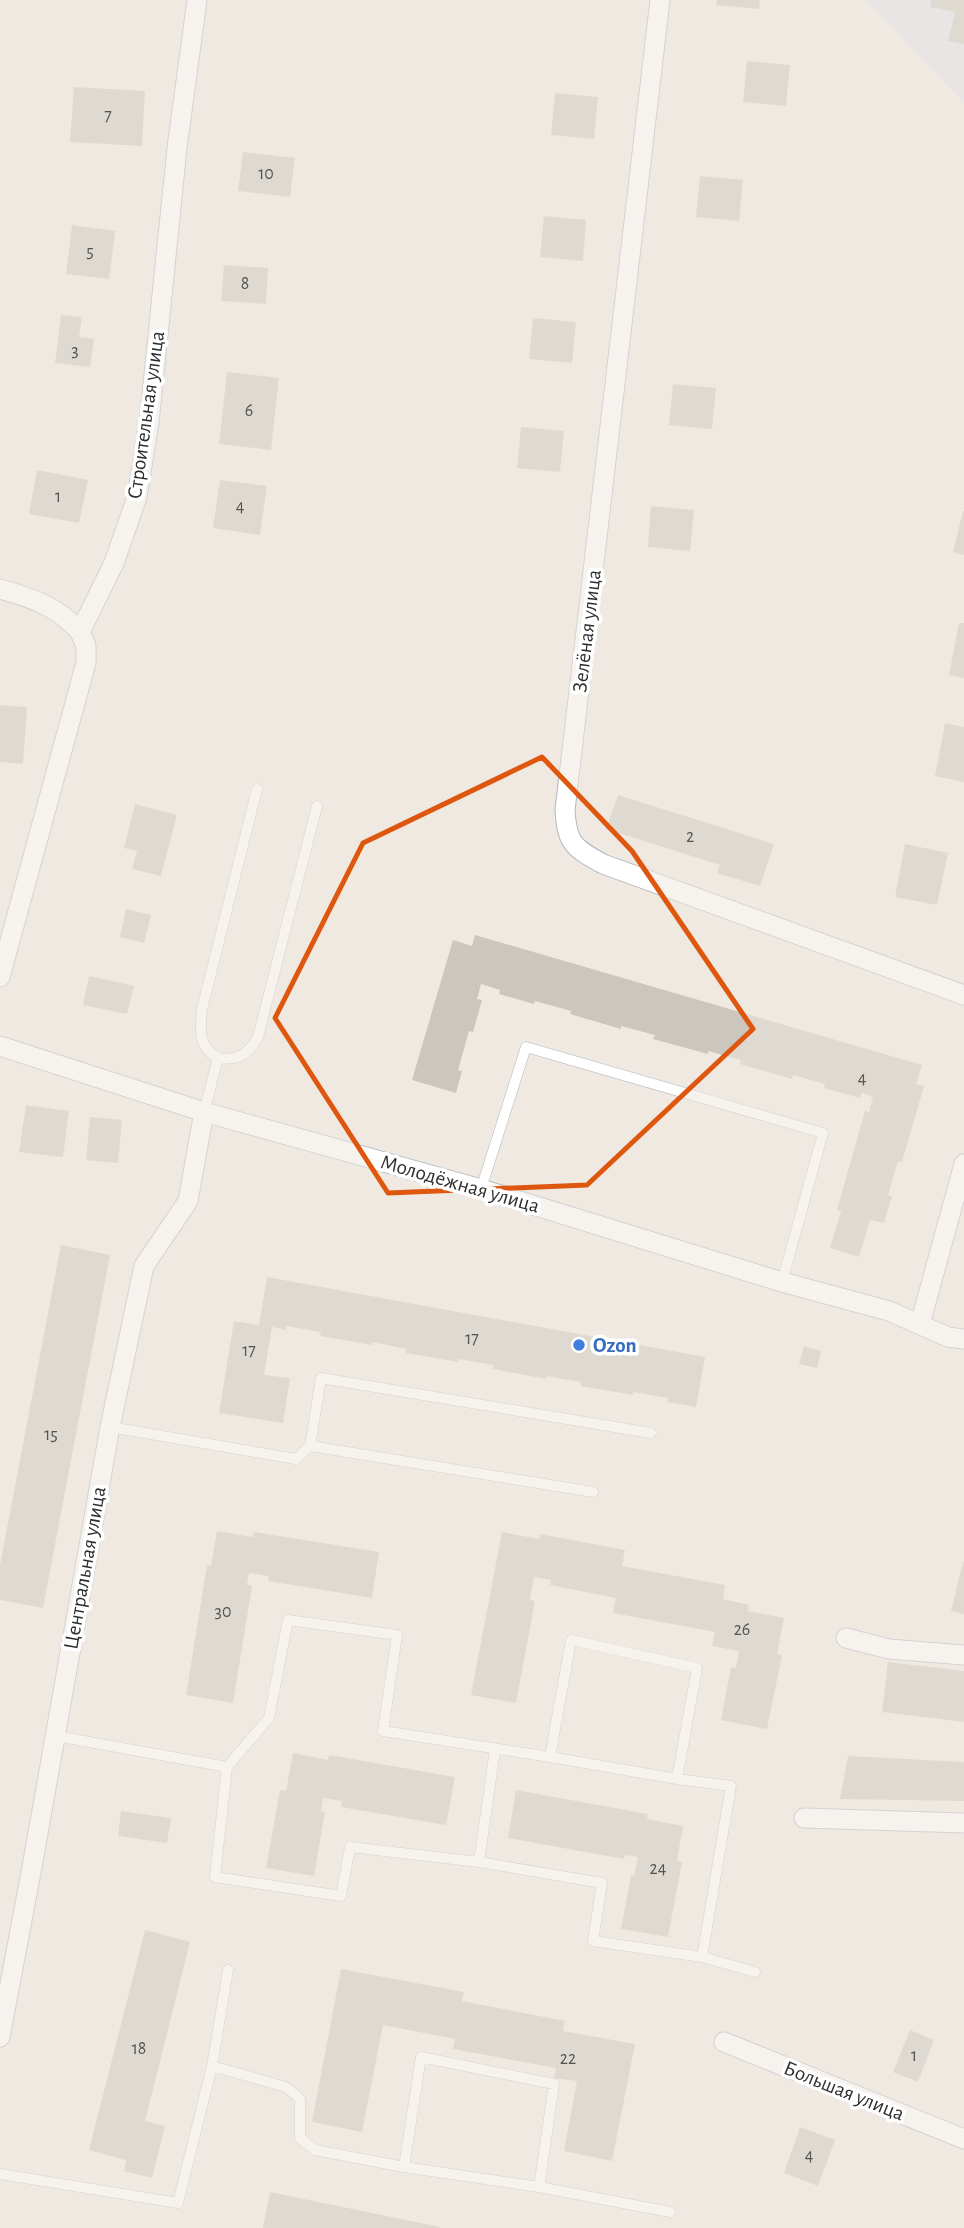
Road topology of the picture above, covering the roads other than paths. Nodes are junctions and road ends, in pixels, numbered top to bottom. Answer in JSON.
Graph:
{"nodes":[{"id":1,"x":197,"y":0,"type":"edge"},
{"id":2,"x":660,"y":0,"type":"edge"},
{"id":3,"x":0,"y":589,"type":"edge"},
{"id":4,"x":80,"y":632,"type":"junction"},
{"id":5,"x":257,"y":789,"type":"dead end"},
{"id":6,"x":317,"y":806,"type":"dead end"},
{"id":7,"x":0,"y":977,"type":"edge"},
{"id":8,"x":964,"y":995,"type":"edge"},
{"id":9,"x":0,"y":1046,"type":"edge"},
{"id":10,"x":218,"y":1058,"type":"junction"},
{"id":11,"x":204,"y":1112,"type":"junction"},
{"id":12,"x":964,"y":1164,"type":"edge"},
{"id":13,"x":481,"y":1189,"type":"junction"},
{"id":14,"x":782,"y":1282,"type":"junction"},
{"id":15,"x":920,"y":1324,"type":"junction"},
{"id":16,"x":964,"y":1339,"type":"edge"},
{"id":17,"x":110,"y":1427,"type":"junction"},
{"id":18,"x":651,"y":1433,"type":"dead end"},
{"id":19,"x":310,"y":1446,"type":"junction"},
{"id":20,"x":593,"y":1492,"type":"dead end"},
{"id":21,"x":846,"y":1639,"type":"dead end"},
{"id":22,"x":964,"y":1655,"type":"edge"},
{"id":23,"x":56,"y":1736,"type":"junction"},
{"id":24,"x":495,"y":1749,"type":"junction"},
{"id":25,"x":550,"y":1757,"type":"junction"},
{"id":26,"x":227,"y":1767,"type":"junction"},
{"id":27,"x":677,"y":1779,"type":"junction"},
{"id":28,"x":804,"y":1818,"type":"dead end"},
{"id":29,"x":964,"y":1823,"type":"edge"},
{"id":30,"x":479,"y":1862,"type":"junction"},
{"id":31,"x":702,"y":1957,"type":"junction"},
{"id":32,"x":228,"y":1970,"type":"dead end"},
{"id":33,"x":755,"y":1972,"type":"dead end"},
{"id":34,"x":0,"y":2037,"type":"edge"},
{"id":35,"x":724,"y":2042,"type":"dead end"},
{"id":36,"x":212,"y":2066,"type":"junction"},
{"id":37,"x":964,"y":2140,"type":"edge"},
{"id":38,"x":404,"y":2167,"type":"junction"},
{"id":39,"x":0,"y":2174,"type":"edge"},
{"id":40,"x":539,"y":2187,"type":"junction"},
{"id":41,"x":670,"y":2212,"type":"dead end"}],
"edges":[{"from":1,"to":4,"type":"street","name":"Строительная улица"},
{"from":2,"to":8,"type":"street","name":"Зелёная улица"},
{"from":3,"to":4,"type":"street"},
{"from":4,"to":7,"type":"street"},
{"from":5,"to":10,"type":"lane"},
{"from":6,"to":10,"type":"lane"},
{"from":9,"to":11,"type":"street","name":"Молодёжная улица"},
{"from":10,"to":11,"type":"lane"},
{"from":11,"to":13,"type":"street","name":"Молодёжная улица"},
{"from":11,"to":17,"type":"street","name":"Центральная улица"},
{"from":12,"to":15,"type":"street"},
{"from":13,"to":14,"type":"street","name":"Молодёжная улица"},
{"from":13,"to":14,"type":"lane"},
{"from":14,"to":15,"type":"street","name":"Молодёжная улица"},
{"from":15,"to":16,"type":"street","name":"Молодёжная улица"},
{"from":17,"to":19,"type":"lane"},
{"from":17,"to":23,"type":"street","name":"Центральная улица"},
{"from":18,"to":19,"type":"lane"},
{"from":19,"to":20,"type":"lane"},
{"from":21,"to":22,"type":"street"},
{"from":23,"to":26,"type":"lane"},
{"from":23,"to":34,"type":"street","name":"Центральная улица"},
{"from":24,"to":25,"type":"lane"},
{"from":24,"to":26,"type":"lane"},
{"from":24,"to":30,"type":"lane"},
{"from":25,"to":27,"type":"lane"},
{"from":25,"to":27,"type":"lane"},
{"from":26,"to":30,"type":"lane"},
{"from":27,"to":31,"type":"lane"},
{"from":28,"to":29,"type":"street"},
{"from":30,"to":31,"type":"lane"},
{"from":31,"to":33,"type":"lane"},
{"from":32,"to":36,"type":"lane"},
{"from":35,"to":37,"type":"street","name":"Большая улица"},
{"from":36,"to":38,"type":"lane"},
{"from":36,"to":39,"type":"lane"},
{"from":38,"to":40,"type":"lane"},
{"from":38,"to":40,"type":"lane"},
{"from":40,"to":41,"type":"lane"}]}
